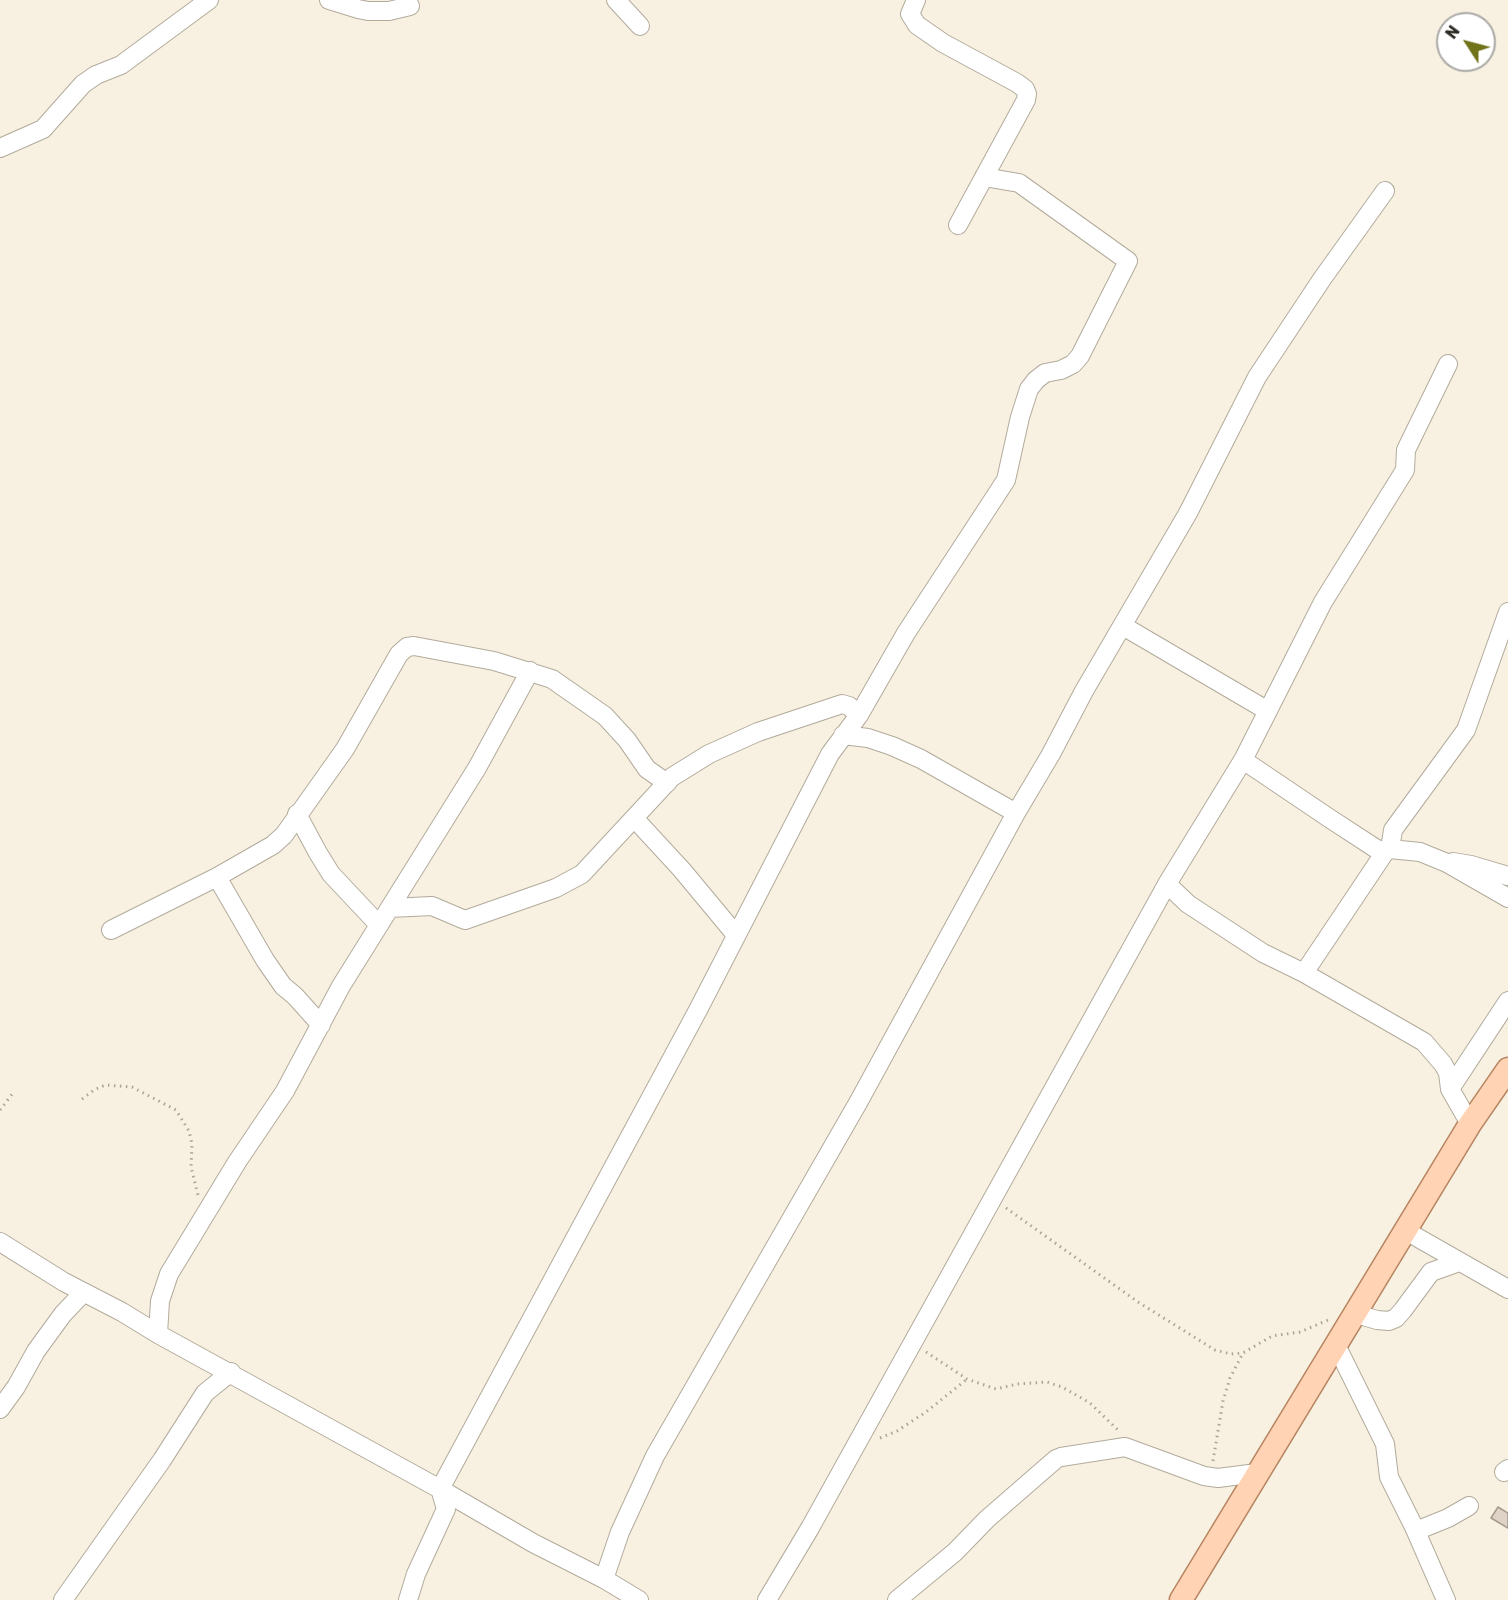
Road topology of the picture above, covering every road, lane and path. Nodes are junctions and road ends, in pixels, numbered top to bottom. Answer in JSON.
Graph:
{"nodes":[{"id":1,"x":209,"y":0,"type":"edge"},
{"id":2,"x":329,"y":0,"type":"edge"},
{"id":3,"x":616,"y":0,"type":"edge"},
{"id":4,"x":916,"y":0,"type":"edge"},
{"id":5,"x":410,"y":6,"type":"dead end"},
{"id":6,"x":640,"y":26,"type":"dead end"},
{"id":7,"x":0,"y":148,"type":"edge"},
{"id":8,"x":984,"y":177,"type":"junction"},
{"id":9,"x":1385,"y":191,"type":"dead end"},
{"id":10,"x":958,"y":225,"type":"dead end"},
{"id":11,"x":1448,"y":364,"type":"dead end"},
{"id":12,"x":1508,"y":612,"type":"edge"},
{"id":13,"x":1123,"y":626,"type":"junction"},
{"id":14,"x":530,"y":671,"type":"junction"},
{"id":15,"x":1268,"y":711,"type":"junction"},
{"id":16,"x":859,"y":715,"type":"junction"},
{"id":17,"x":843,"y":735,"type":"junction"},
{"id":18,"x":1243,"y":760,"type":"junction"},
{"id":19,"x":667,"y":783,"type":"junction"},
{"id":20,"x":1016,"y":813,"type":"junction"},
{"id":21,"x":297,"y":814,"type":"junction"},
{"id":22,"x":634,"y":819,"type":"junction"},
{"id":23,"x":1388,"y":851,"type":"junction"},
{"id":24,"x":1439,"y":860,"type":"junction"},
{"id":25,"x":1508,"y":876,"type":"edge"},
{"id":26,"x":217,"y":877,"type":"junction"},
{"id":27,"x":1167,"y":884,"type":"junction"},
{"id":28,"x":1508,"y":898,"type":"edge"},
{"id":29,"x":390,"y":908,"type":"junction"},
{"id":30,"x":379,"y":926,"type":"junction"},
{"id":31,"x":111,"y":930,"type":"dead end"},
{"id":32,"x":736,"y":935,"type":"junction"},
{"id":33,"x":1304,"y":974,"type":"junction"},
{"id":34,"x":1508,"y":1001,"type":"edge"},
{"id":35,"x":321,"y":1025,"type":"junction"},
{"id":36,"x":1504,"y":1083,"type":"edge"},
{"id":37,"x":1450,"y":1089,"type":"junction"},
{"id":38,"x":13,"y":1093,"type":"dead end"},
{"id":39,"x":82,"y":1099,"type":"dead end"},
{"id":40,"x":0,"y":1110,"type":"edge"},
{"id":41,"x":1470,"y":1124,"type":"junction"},
{"id":42,"x":992,"y":1198,"type":"junction"},
{"id":43,"x":205,"y":1213,"type":"junction"},
{"id":44,"x":1406,"y":1231,"type":"junction"},
{"id":45,"x":0,"y":1242,"type":"edge"},
{"id":46,"x":1459,"y":1262,"type":"junction"},
{"id":47,"x":1508,"y":1289,"type":"edge"},
{"id":48,"x":83,"y":1293,"type":"junction"},
{"id":49,"x":1358,"y":1311,"type":"junction"},
{"id":50,"x":158,"y":1334,"type":"junction"},
{"id":51,"x":912,"y":1343,"type":"junction"},
{"id":52,"x":1336,"y":1345,"type":"junction"},
{"id":53,"x":1243,"y":1353,"type":"junction"},
{"id":54,"x":231,"y":1372,"type":"junction"},
{"id":55,"x":967,"y":1379,"type":"junction"},
{"id":56,"x":0,"y":1409,"type":"edge"},
{"id":57,"x":853,"y":1448,"type":"junction"},
{"id":58,"x":1142,"y":1452,"type":"junction"},
{"id":59,"x":1257,"y":1473,"type":"junction"},
{"id":60,"x":1211,"y":1477,"type":"junction"},
{"id":61,"x":441,"y":1489,"type":"junction"},
{"id":62,"x":1469,"y":1506,"type":"dead end"},
{"id":63,"x":1416,"y":1531,"type":"junction"},
{"id":64,"x":604,"y":1579,"type":"junction"},
{"id":65,"x":63,"y":1600,"type":"edge"},
{"id":66,"x":408,"y":1600,"type":"edge"},
{"id":67,"x":639,"y":1600,"type":"edge"},
{"id":68,"x":767,"y":1600,"type":"edge"},
{"id":69,"x":897,"y":1600,"type":"edge"},
{"id":70,"x":1181,"y":1600,"type":"edge"},
{"id":71,"x":1446,"y":1600,"type":"edge"}],
"edges":[{"from":1,"to":7,"type":"street"},
{"from":2,"to":5,"type":"street"},
{"from":3,"to":6,"type":"street"},
{"from":4,"to":8,"type":"street"},
{"from":8,"to":10,"type":"street"},
{"from":8,"to":16,"type":"street"},
{"from":9,"to":13,"type":"street"},
{"from":11,"to":15,"type":"street"},
{"from":12,"to":23,"type":"street"},
{"from":13,"to":15,"type":"street"},
{"from":13,"to":20,"type":"street"},
{"from":14,"to":19,"type":"street"},
{"from":14,"to":21,"type":"street"},
{"from":14,"to":29,"type":"street"},
{"from":15,"to":18,"type":"street"},
{"from":16,"to":17,"type":"street"},
{"from":16,"to":19,"type":"street"},
{"from":17,"to":20,"type":"street"},
{"from":17,"to":32,"type":"street"},
{"from":18,"to":23,"type":"street"},
{"from":18,"to":27,"type":"street"},
{"from":19,"to":22,"type":"street"},
{"from":20,"to":64,"type":"street"},
{"from":21,"to":26,"type":"street"},
{"from":21,"to":30,"type":"street"},
{"from":22,"to":29,"type":"street"},
{"from":22,"to":32,"type":"street"},
{"from":23,"to":24,"type":"street"},
{"from":23,"to":33,"type":"street"},
{"from":24,"to":25,"type":"street"},
{"from":24,"to":28,"type":"street"},
{"from":26,"to":31,"type":"street"},
{"from":26,"to":35,"type":"street"},
{"from":27,"to":33,"type":"street"},
{"from":27,"to":42,"type":"street"},
{"from":29,"to":30,"type":"street"},
{"from":30,"to":35,"type":"street"},
{"from":32,"to":61,"type":"street"},
{"from":33,"to":37,"type":"street"},
{"from":34,"to":37,"type":"street"},
{"from":35,"to":43,"type":"street"},
{"from":36,"to":41,"type":"main road"},
{"from":37,"to":41,"type":"street"},
{"from":38,"to":40,"type":"path"},
{"from":39,"to":43,"type":"path"},
{"from":41,"to":44,"type":"main road"},
{"from":42,"to":51,"type":"street"},
{"from":42,"to":53,"type":"path"},
{"from":43,"to":50,"type":"street"},
{"from":44,"to":46,"type":"street"},
{"from":44,"to":49,"type":"main road"},
{"from":45,"to":48,"type":"street"},
{"from":46,"to":47,"type":"street"},
{"from":46,"to":49,"type":"street"},
{"from":48,"to":50,"type":"street"},
{"from":48,"to":56,"type":"street"},
{"from":49,"to":52,"type":"main road"},
{"from":49,"to":53,"type":"path"},
{"from":50,"to":54,"type":"street"},
{"from":51,"to":55,"type":"path"},
{"from":51,"to":57,"type":"street"},
{"from":52,"to":59,"type":"main road"},
{"from":52,"to":63,"type":"street"},
{"from":53,"to":60,"type":"path"},
{"from":54,"to":61,"type":"street"},
{"from":54,"to":65,"type":"street"},
{"from":55,"to":57,"type":"path"},
{"from":55,"to":58,"type":"path"},
{"from":57,"to":68,"type":"street"},
{"from":58,"to":60,"type":"street"},
{"from":58,"to":69,"type":"street"},
{"from":59,"to":60,"type":"street"},
{"from":59,"to":70,"type":"main road"},
{"from":61,"to":64,"type":"street"},
{"from":61,"to":66,"type":"street"},
{"from":62,"to":63,"type":"street"},
{"from":63,"to":71,"type":"street"},
{"from":64,"to":67,"type":"street"}]}
